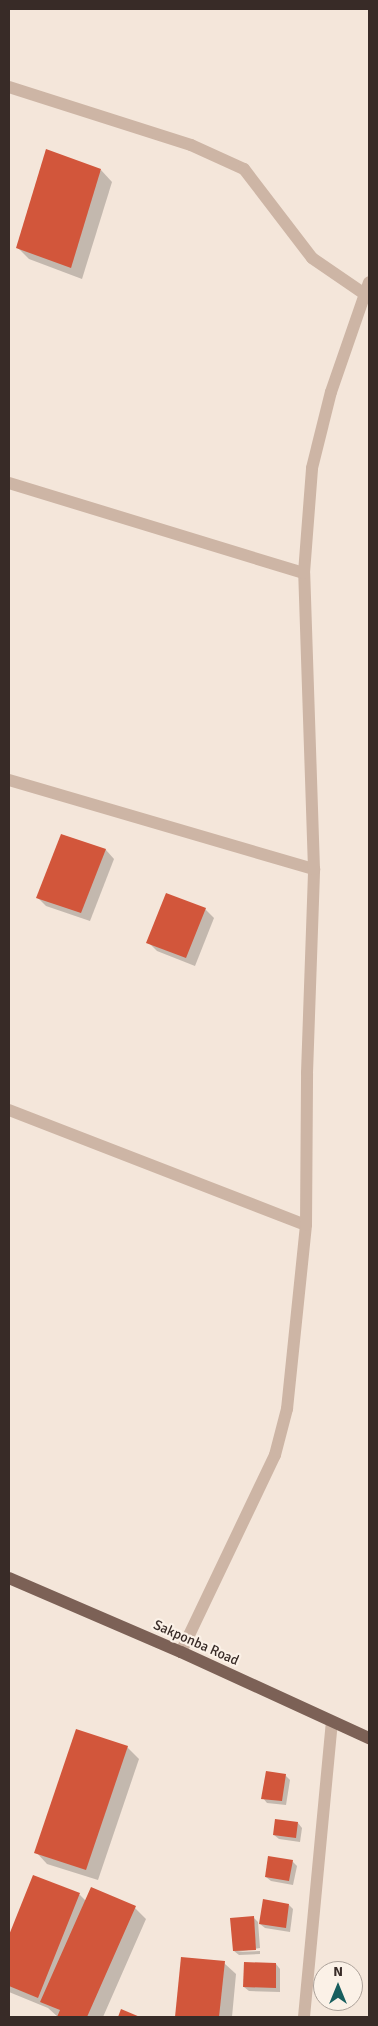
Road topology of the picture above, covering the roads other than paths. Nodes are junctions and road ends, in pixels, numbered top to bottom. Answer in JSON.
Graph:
{"nodes":[{"id":1,"x":9,"y":87,"type":"edge"},
{"id":2,"x":369,"y":282,"type":"edge"},
{"id":3,"x":366,"y":295,"type":"junction"},
{"id":4,"x":9,"y":483,"type":"edge"},
{"id":5,"x":304,"y":573,"type":"junction"},
{"id":6,"x":9,"y":780,"type":"edge"},
{"id":7,"x":314,"y":869,"type":"junction"},
{"id":8,"x":9,"y":1110,"type":"edge"},
{"id":9,"x":306,"y":1225,"type":"junction"},
{"id":10,"x":9,"y":1578,"type":"edge"},
{"id":11,"x":181,"y":1652,"type":"junction"},
{"id":12,"x":332,"y":1722,"type":"junction"},
{"id":13,"x":369,"y":1738,"type":"edge"},
{"id":14,"x":304,"y":2017,"type":"edge"}],
"edges":[{"from":1,"to":3,"type":"street"},
{"from":2,"to":3,"type":"street"},
{"from":3,"to":5,"type":"street"},
{"from":4,"to":5,"type":"street"},
{"from":5,"to":7,"type":"street"},
{"from":6,"to":7,"type":"street"},
{"from":7,"to":9,"type":"street"},
{"from":8,"to":9,"type":"street"},
{"from":9,"to":11,"type":"street"},
{"from":10,"to":11,"type":"main road","name":"Sakponba Road"},
{"from":11,"to":12,"type":"main road","name":"Sakponba Road"},
{"from":12,"to":13,"type":"main road","name":"Sakponba Road"},
{"from":12,"to":14,"type":"street"}]}
